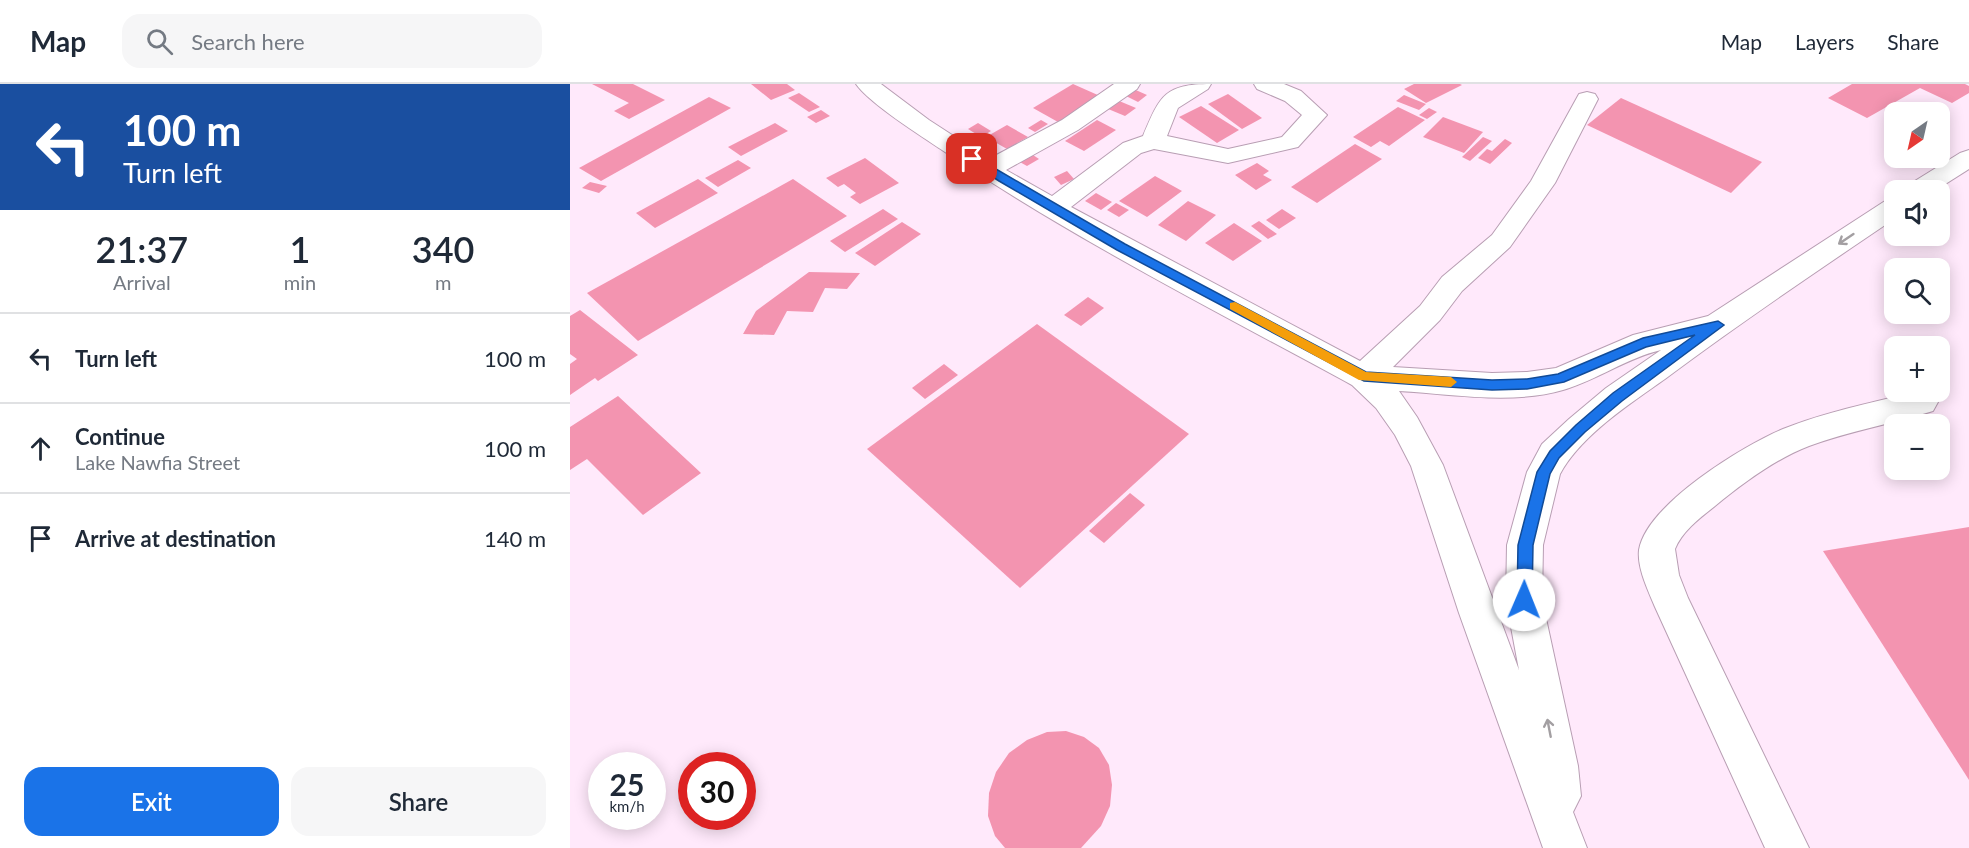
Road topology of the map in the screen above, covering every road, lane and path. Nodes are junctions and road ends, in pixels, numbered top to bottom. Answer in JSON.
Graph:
{"nodes":[{"id":1,"x":867,"y":84,"type":"edge"},
{"id":2,"x":1129,"y":84,"type":"edge"},
{"id":3,"x":1200,"y":84,"type":"edge"},
{"id":4,"x":1265,"y":84,"type":"edge"},
{"id":5,"x":1587,"y":99,"type":"dead end"},
{"id":6,"x":1153,"y":141,"type":"junction"},
{"id":7,"x":1969,"y":158,"type":"edge"},
{"id":8,"x":988,"y":170,"type":"junction"},
{"id":9,"x":1935,"y":180,"type":"edge"},
{"id":10,"x":1053,"y":208,"type":"junction"},
{"id":11,"x":1884,"y":214,"type":"edge"},
{"id":12,"x":1718,"y":325,"type":"junction"},
{"id":13,"x":1364,"y":376,"type":"junction"},
{"id":14,"x":1922,"y":402,"type":"dead end"},
{"id":15,"x":1566,"y":848,"type":"edge"},
{"id":16,"x":1787,"y":848,"type":"edge"}],
"edges":[{"from":1,"to":8,"type":"street"},
{"from":2,"to":8,"type":"street"},
{"from":3,"to":6,"type":"street"},
{"from":4,"to":6,"type":"street"},
{"from":5,"to":13,"type":"street"},
{"from":6,"to":10,"type":"street"},
{"from":7,"to":9,"type":"street"},
{"from":8,"to":10,"type":"street"},
{"from":10,"to":13,"type":"street"},
{"from":11,"to":12,"type":"street","one_way":true},
{"from":12,"to":13,"type":"street"},
{"from":15,"to":12,"type":"street","one_way":true},
{"from":13,"to":15,"type":"street"},
{"from":14,"to":16,"type":"street"}]}
